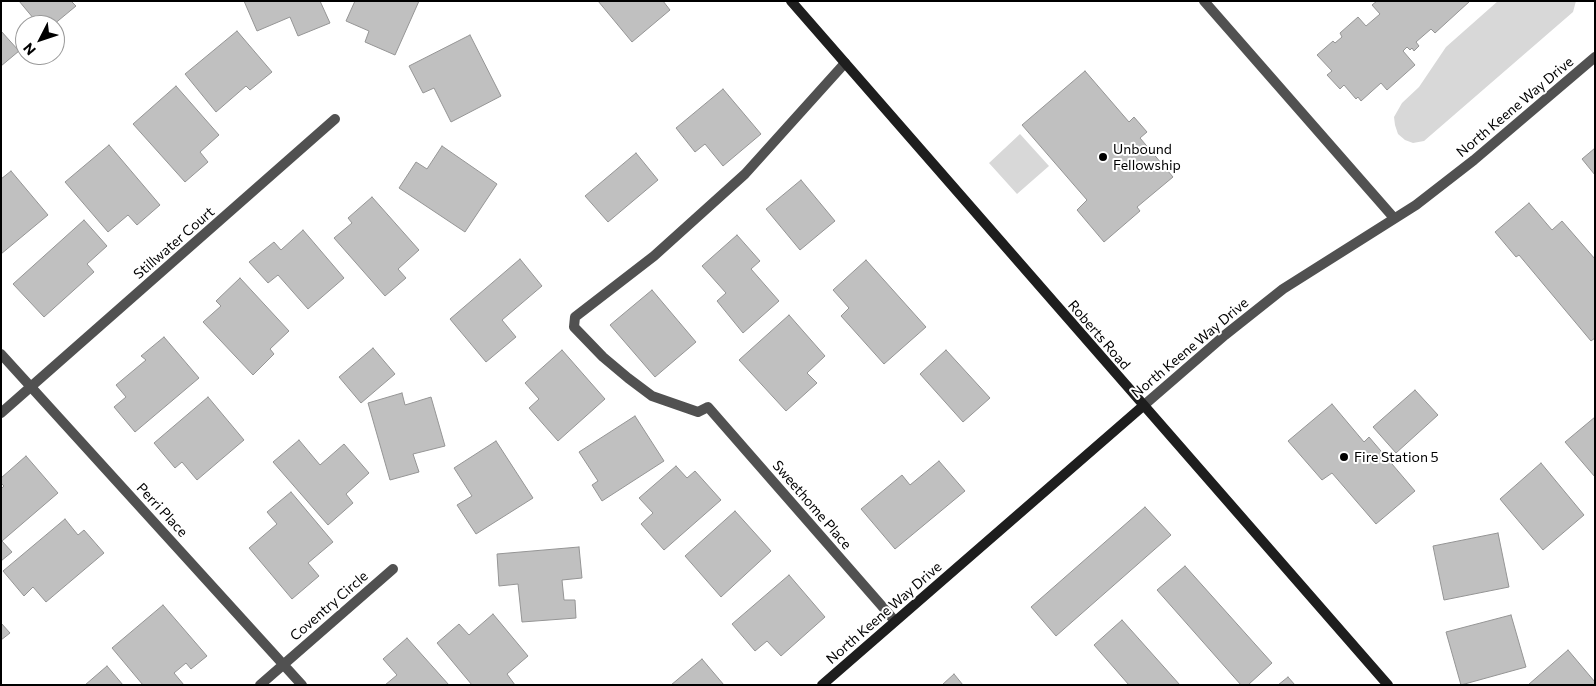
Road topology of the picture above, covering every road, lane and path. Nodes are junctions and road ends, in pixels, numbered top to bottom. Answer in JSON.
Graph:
{"nodes":[{"id":1,"x":791,"y":1,"type":"edge"},
{"id":2,"x":1204,"y":1,"type":"edge"},
{"id":3,"x":1595,"y":57,"type":"edge"},
{"id":4,"x":845,"y":63,"type":"junction"},
{"id":5,"x":335,"y":119,"type":"dead end"},
{"id":6,"x":1394,"y":218,"type":"junction"},
{"id":7,"x":1,"y":354,"type":"edge"},
{"id":8,"x":30,"y":387,"type":"junction"},
{"id":9,"x":1143,"y":406,"type":"junction"},
{"id":10,"x":1,"y":413,"type":"edge"},
{"id":11,"x":393,"y":569,"type":"dead end"},
{"id":12,"x":895,"y":622,"type":"junction"},
{"id":13,"x":284,"y":664,"type":"junction"},
{"id":14,"x":260,"y":685,"type":"edge"},
{"id":15,"x":302,"y":685,"type":"edge"},
{"id":16,"x":822,"y":685,"type":"edge"},
{"id":17,"x":1388,"y":685,"type":"edge"}],
"edges":[{"from":1,"to":4,"type":"street","name":"Roberts Road"},
{"from":2,"to":6,"type":"street"},
{"from":3,"to":6,"type":"street","name":"North Keene Way Drive"},
{"from":4,"to":9,"type":"street","name":"Roberts Road"},
{"from":4,"to":12,"type":"street","name":"Sweethome Place"},
{"from":5,"to":8,"type":"street","name":"Stillwater Court"},
{"from":6,"to":9,"type":"street","name":"North Keene Way Drive"},
{"from":7,"to":8,"type":"street","name":"Perri Place"},
{"from":8,"to":10,"type":"street","name":"Stillwater Court"},
{"from":8,"to":13,"type":"street","name":"Perri Place"},
{"from":9,"to":12,"type":"street","name":"North Keene Way Drive"},
{"from":9,"to":17,"type":"street","name":"Roberts Road"},
{"from":11,"to":13,"type":"street","name":"Coventry Circle"},
{"from":12,"to":16,"type":"street","name":"North Keene Way Drive"},
{"from":13,"to":14,"type":"street","name":"Coventry Circle"},
{"from":13,"to":15,"type":"street","name":"Perri Place"}]}
